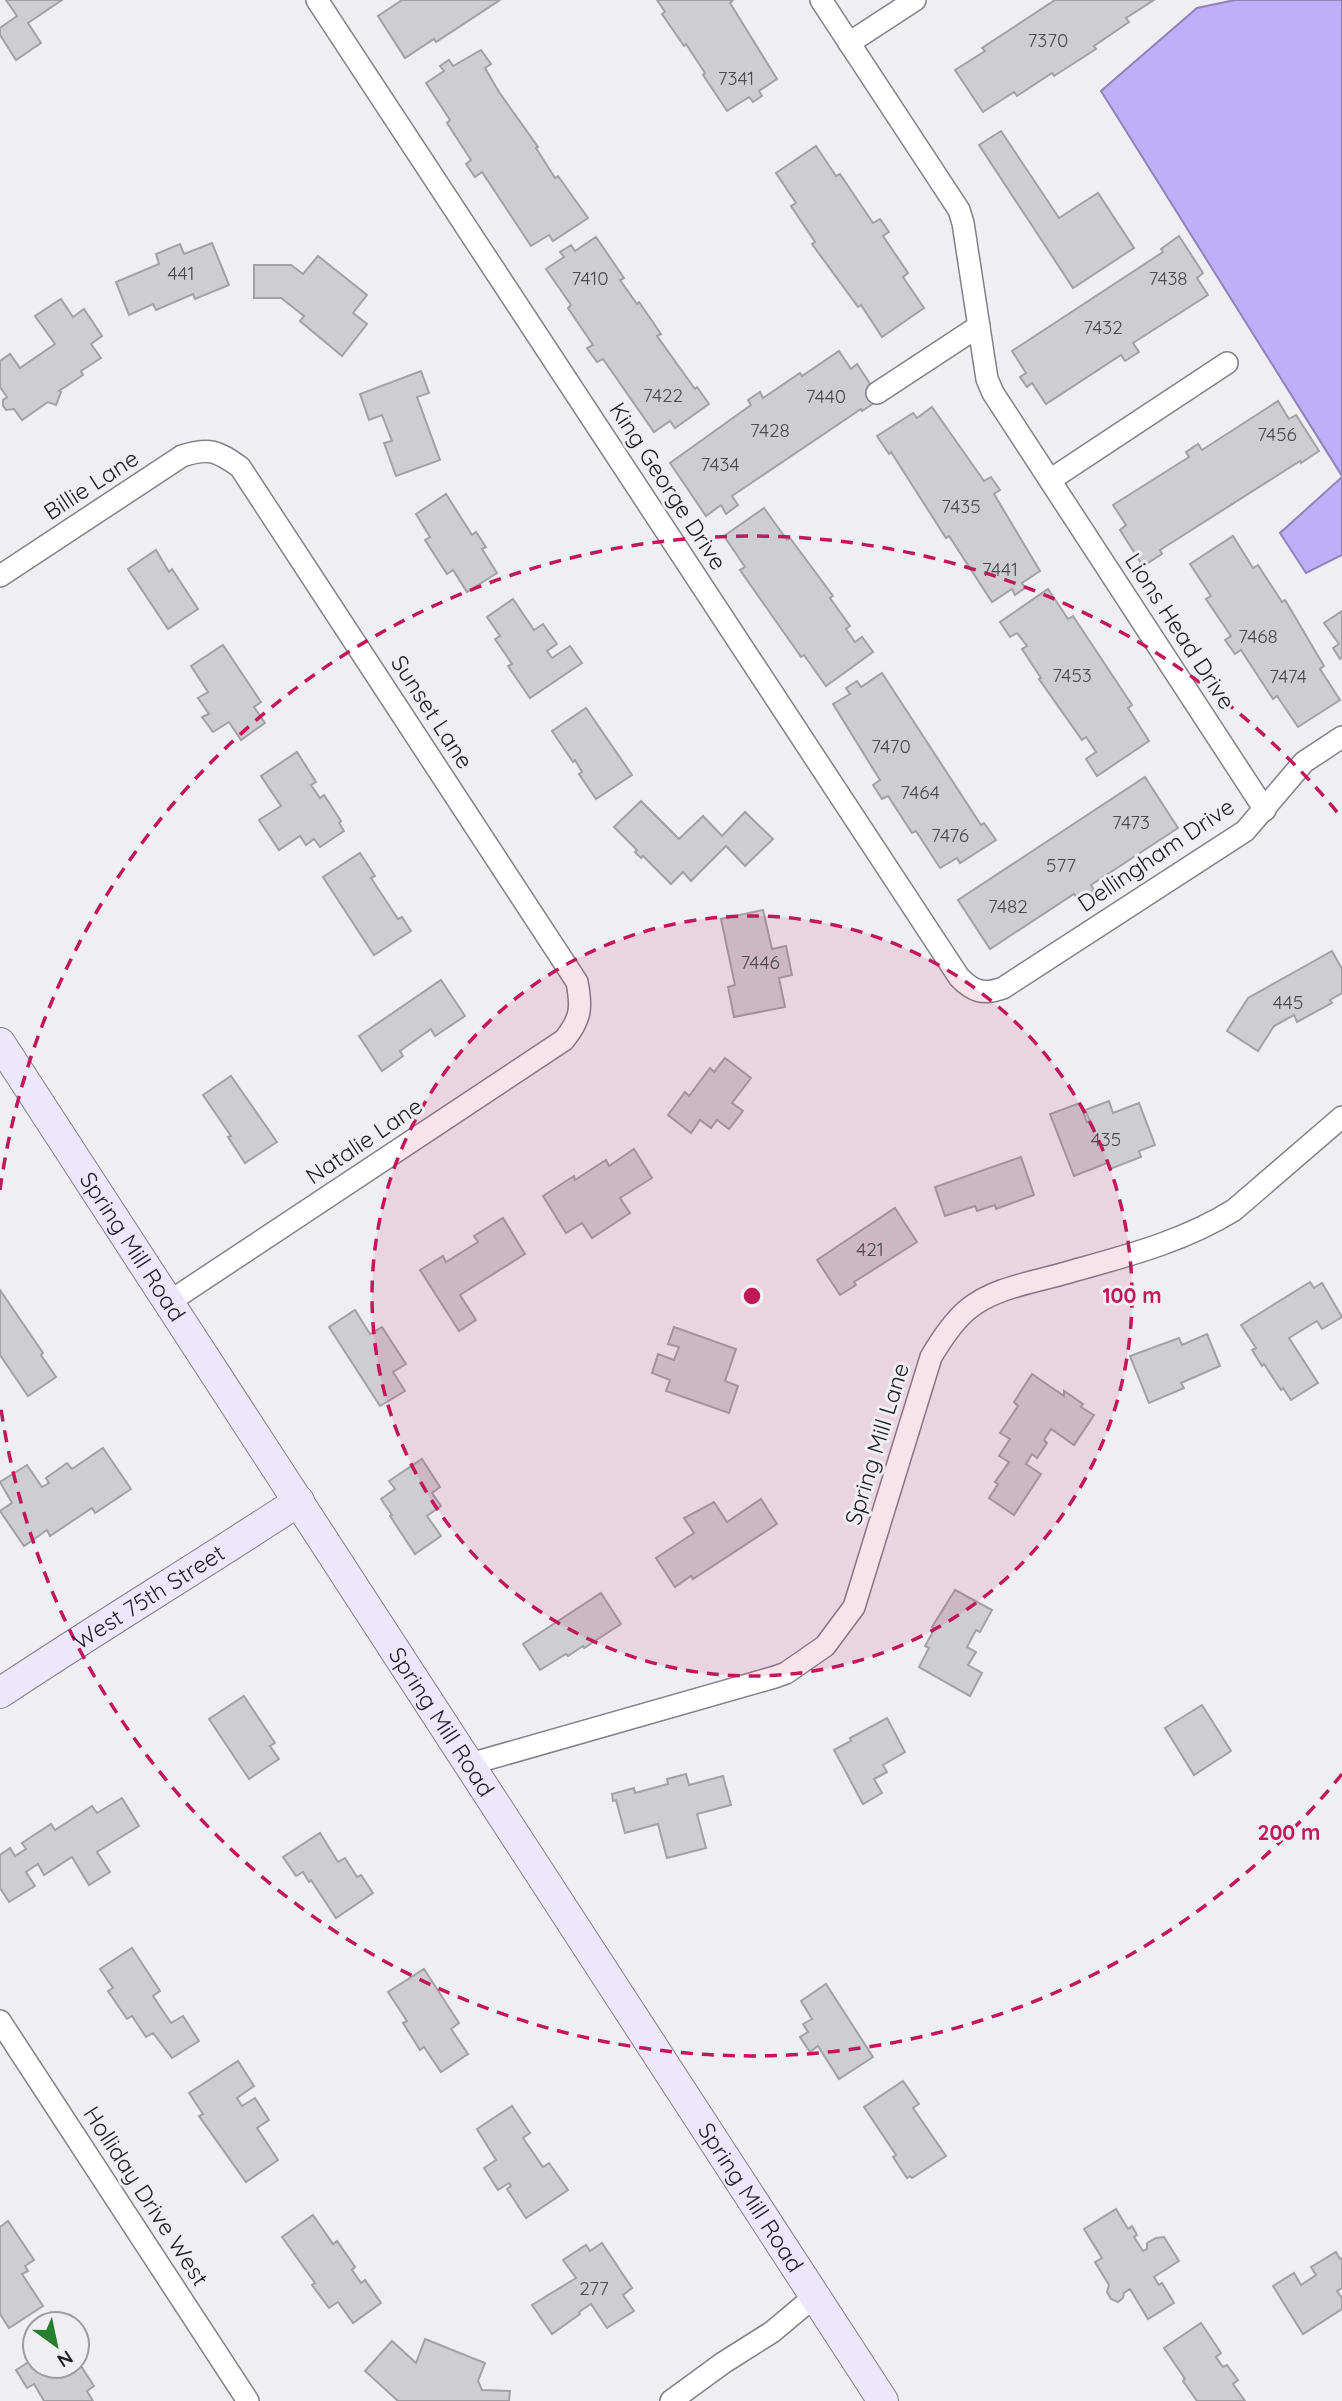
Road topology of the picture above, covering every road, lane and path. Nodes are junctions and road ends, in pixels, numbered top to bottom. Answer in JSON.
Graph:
{"nodes":[{"id":1,"x":317,"y":0,"type":"edge"},
{"id":2,"x":821,"y":0,"type":"edge"},
{"id":3,"x":915,"y":0,"type":"edge"},
{"id":4,"x":849,"y":43,"type":"junction"},
{"id":5,"x":979,"y":326,"type":"junction"},
{"id":6,"x":1227,"y":363,"type":"dead end"},
{"id":7,"x":877,"y":393,"type":"dead end"},
{"id":8,"x":216,"y":451,"type":"joint"},
{"id":9,"x":1050,"y":480,"type":"junction"},
{"id":10,"x":0,"y":576,"type":"edge"},
{"id":11,"x":1342,"y":737,"type":"edge"},
{"id":12,"x":1265,"y":810,"type":"junction"},
{"id":13,"x":982,"y":993,"type":"joint"},
{"id":14,"x":578,"y":1015,"type":"joint"},
{"id":15,"x":0,"y":1043,"type":"edge"},
{"id":16,"x":1342,"y":1116,"type":"edge"},
{"id":17,"x":169,"y":1302,"type":"junction"},
{"id":18,"x":299,"y":1501,"type":"junction"},
{"id":19,"x":0,"y":1693,"type":"edge"},
{"id":20,"x":470,"y":1763,"type":"junction"},
{"id":21,"x":0,"y":2021,"type":"edge"},
{"id":22,"x":815,"y":2296,"type":"junction"},
{"id":23,"x":248,"y":2401,"type":"edge"},
{"id":24,"x":671,"y":2401,"type":"edge"},
{"id":25,"x":883,"y":2401,"type":"edge"}],
"edges":[{"from":1,"to":13,"type":"street","name":"King George Drive"},
{"from":2,"to":4,"type":"street","name":"Lions Head Drive"},
{"from":3,"to":4,"type":"street"},
{"from":4,"to":5,"type":"street","name":"Lions Head Drive"},
{"from":5,"to":7,"type":"street"},
{"from":5,"to":9,"type":"street","name":"Lions Head Drive"},
{"from":6,"to":9,"type":"street"},
{"from":8,"to":10,"type":"street","name":"Billie Lane"},
{"from":8,"to":14,"type":"street","name":"Sunset Lane"},
{"from":9,"to":12,"type":"street","name":"Lions Head Drive"},
{"from":11,"to":12,"type":"street","name":"Dellingham Drive"},
{"from":12,"to":13,"type":"street","name":"Dellingham Drive"},
{"from":14,"to":17,"type":"street","name":"Natalie Lane"},
{"from":15,"to":17,"type":"street","name":"Spring Mill Road"},
{"from":16,"to":20,"type":"street","name":"Spring Mill Lane"},
{"from":17,"to":18,"type":"street","name":"Spring Mill Road"},
{"from":18,"to":19,"type":"street","name":"West 75th Street"},
{"from":18,"to":20,"type":"street","name":"Spring Mill Road"},
{"from":20,"to":22,"type":"street","name":"Spring Mill Road"},
{"from":21,"to":23,"type":"street","name":"Holliday Drive West"},
{"from":22,"to":24,"type":"street"},
{"from":22,"to":25,"type":"street","name":"Spring Mill Road"}]}
